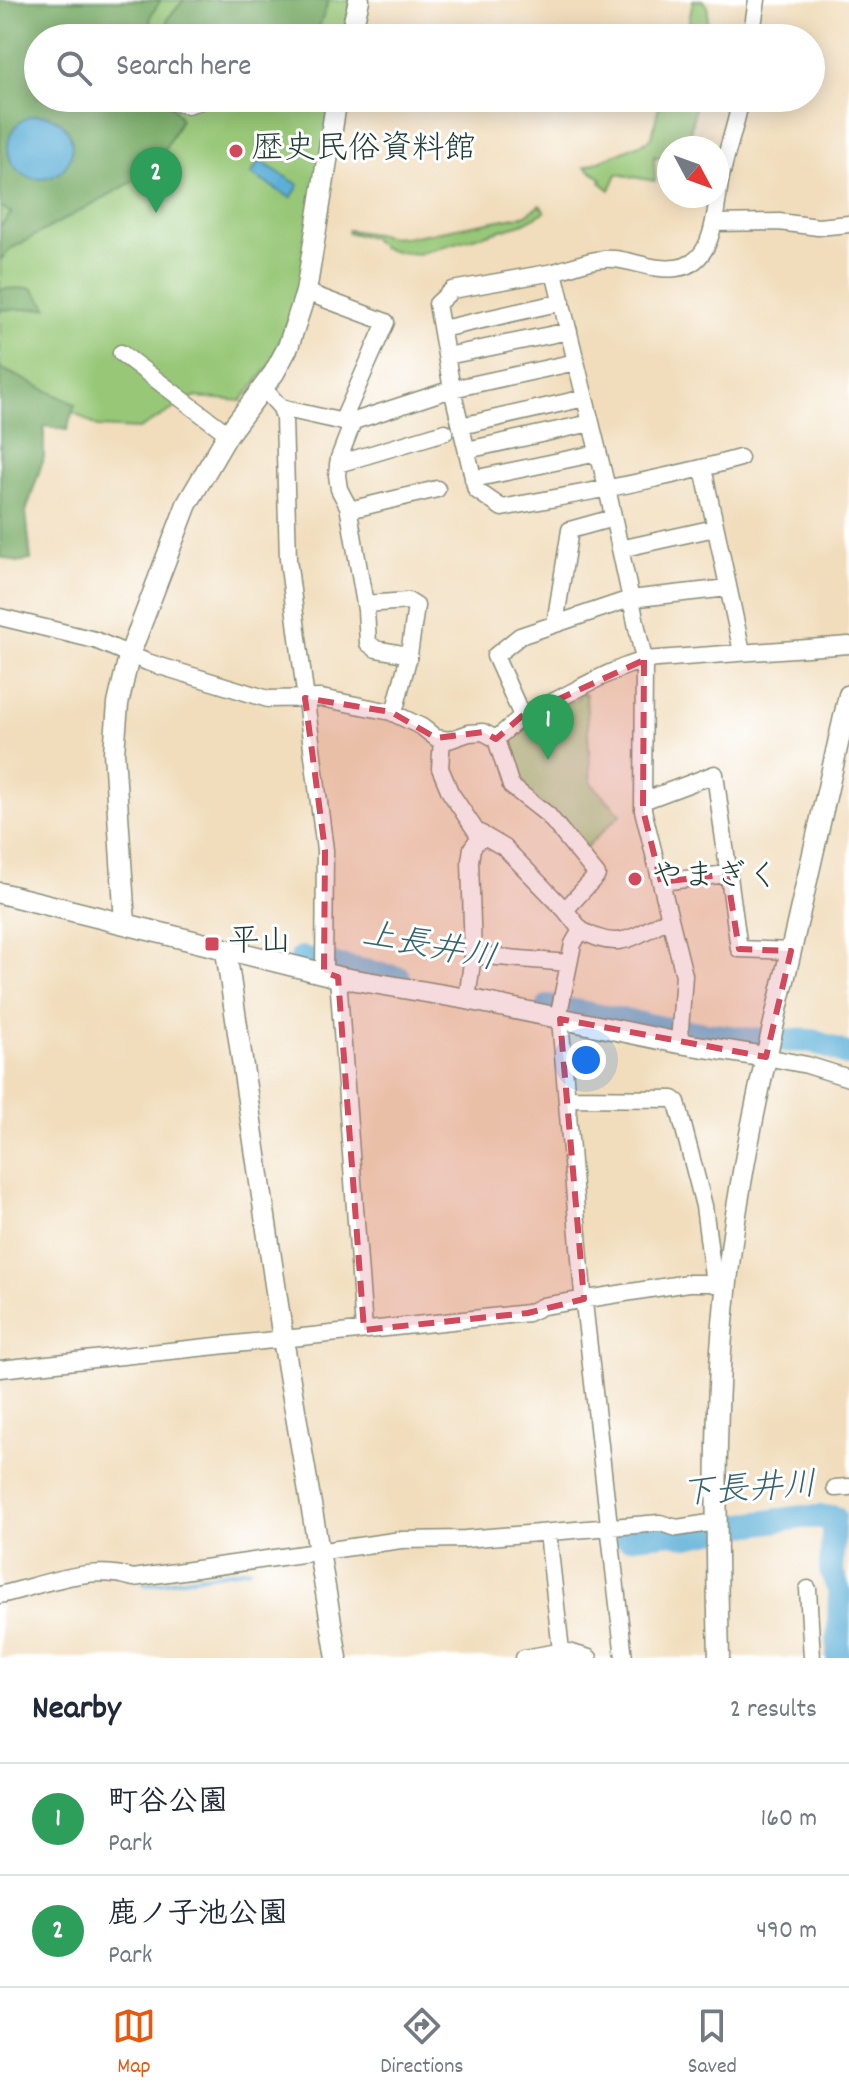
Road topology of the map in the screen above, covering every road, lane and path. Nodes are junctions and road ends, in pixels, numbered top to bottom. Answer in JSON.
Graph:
{"nodes":[{"id":1,"x":359,"y":0,"type":"edge"},
{"id":2,"x":757,"y":0,"type":"edge"},
{"id":3,"x":353,"y":24,"type":"edge"},
{"id":4,"x":753,"y":24,"type":"edge"},
{"id":5,"x":335,"y":112,"type":"edge"},
{"id":6,"x":738,"y":112,"type":"edge"},
{"id":7,"x":714,"y":223,"type":"junction"},
{"id":8,"x":849,"y":224,"type":"edge"},
{"id":9,"x":554,"y":272,"type":"junction"},
{"id":10,"x":306,"y":292,"type":"junction"},
{"id":11,"x":562,"y":302,"type":"junction"},
{"id":12,"x":442,"y":329,"type":"junction"},
{"id":13,"x":569,"y":331,"type":"junction"},
{"id":14,"x":121,"y":353,"type":"dead end"},
{"id":15,"x":447,"y":356,"type":"junction"},
{"id":16,"x":576,"y":362,"type":"junction"},
{"id":17,"x":264,"y":389,"type":"junction"},
{"id":18,"x":452,"y":389,"type":"junction"},
{"id":19,"x":585,"y":398,"type":"junction"},
{"id":20,"x":281,"y":408,"type":"junction"},
{"id":21,"x":347,"y":422,"type":"junction"},
{"id":22,"x":591,"y":423,"type":"junction"},
{"id":23,"x":453,"y":429,"type":"junction"},
{"id":24,"x":228,"y":434,"type":"junction"},
{"id":25,"x":467,"y":450,"type":"junction"},
{"id":26,"x":598,"y":453,"type":"junction"},
{"id":27,"x":740,"y":458,"type":"dead end"},
{"id":28,"x":338,"y":464,"type":"junction"},
{"id":29,"x":703,"y":468,"type":"junction"},
{"id":30,"x":473,"y":479,"type":"junction"},
{"id":31,"x":607,"y":488,"type":"junction"},
{"id":32,"x":437,"y":489,"type":"dead end"},
{"id":33,"x":349,"y":510,"type":"junction"},
{"id":34,"x":613,"y":518,"type":"junction"},
{"id":35,"x":715,"y":528,"type":"junction"},
{"id":36,"x":620,"y":549,"type":"junction"},
{"id":37,"x":728,"y":588,"type":"junction"},
{"id":38,"x":630,"y":599,"type":"junction"},
{"id":39,"x":365,"y":604,"type":"junction"},
{"id":40,"x":0,"y":617,"type":"edge"},
{"id":41,"x":555,"y":624,"type":"junction"},
{"id":42,"x":849,"y":645,"type":"edge"},
{"id":43,"x":742,"y":652,"type":"junction"},
{"id":44,"x":409,"y":655,"type":"junction"},
{"id":45,"x":129,"y":656,"type":"junction"},
{"id":46,"x":644,"y":660,"type":"junction"},
{"id":47,"x":849,"y":695,"type":"edge"},
{"id":48,"x":305,"y":698,"type":"junction"},
{"id":49,"x":394,"y":713,"type":"junction"},
{"id":50,"x":522,"y":716,"type":"junction"},
{"id":51,"x":442,"y":739,"type":"junction"},
{"id":52,"x":496,"y":739,"type":"junction"},
{"id":53,"x":643,"y":801,"type":"junction"},
{"id":54,"x":482,"y":834,"type":"junction"},
{"id":55,"x":727,"y":874,"type":"junction"},
{"id":56,"x":661,"y":882,"type":"junction"},
{"id":57,"x":0,"y":893,"type":"edge"},
{"id":58,"x":565,"y":910,"type":"junction"},
{"id":59,"x":670,"y":918,"type":"junction"},
{"id":60,"x":125,"y":923,"type":"junction"},
{"id":61,"x":581,"y":930,"type":"junction"},
{"id":62,"x":226,"y":951,"type":"junction"},
{"id":63,"x":791,"y":951,"type":"junction"},
{"id":64,"x":473,"y":955,"type":"junction"},
{"id":65,"x":569,"y":963,"type":"junction"},
{"id":66,"x":331,"y":975,"type":"junction"},
{"id":67,"x":467,"y":999,"type":"junction"},
{"id":68,"x":560,"y":1019,"type":"junction"},
{"id":69,"x":679,"y":1043,"type":"junction"},
{"id":70,"x":766,"y":1057,"type":"junction"},
{"id":71,"x":849,"y":1078,"type":"edge"},
{"id":72,"x":568,"y":1098,"type":"junction"},
{"id":73,"x":720,"y":1283,"type":"junction"},
{"id":74,"x":584,"y":1299,"type":"junction"},
{"id":75,"x":364,"y":1330,"type":"junction"},
{"id":76,"x":283,"y":1339,"type":"junction"},
{"id":77,"x":0,"y":1369,"type":"edge"},
{"id":78,"x":716,"y":1522,"type":"junction"},
{"id":79,"x":610,"y":1528,"type":"junction"},
{"id":80,"x":548,"y":1533,"type":"junction"},
{"id":81,"x":319,"y":1552,"type":"junction"},
{"id":82,"x":808,"y":1589,"type":"dead end"},
{"id":83,"x":0,"y":1595,"type":"edge"},
{"id":84,"x":561,"y":1651,"type":"junction"},
{"id":85,"x":337,"y":1658,"type":"edge"},
{"id":86,"x":524,"y":1658,"type":"edge"},
{"id":87,"x":589,"y":1658,"type":"edge"},
{"id":88,"x":620,"y":1658,"type":"edge"},
{"id":89,"x":719,"y":1658,"type":"edge"},
{"id":90,"x":812,"y":1658,"type":"edge"}],
"edges":[{"from":1,"to":3,"type":"street"},
{"from":2,"to":4,"type":"street"},
{"from":5,"to":10,"type":"street"},
{"from":6,"to":7,"type":"street"},
{"from":7,"to":8,"type":"street"},
{"from":7,"to":9,"type":"street"},
{"from":9,"to":11,"type":"street"},
{"from":9,"to":12,"type":"street"},
{"from":10,"to":17,"type":"street"},
{"from":10,"to":21,"type":"street"},
{"from":11,"to":12,"type":"street"},
{"from":11,"to":13,"type":"street"},
{"from":12,"to":15,"type":"street"},
{"from":13,"to":15,"type":"street"},
{"from":13,"to":16,"type":"street"},
{"from":14,"to":24,"type":"street"},
{"from":15,"to":18,"type":"street"},
{"from":16,"to":18,"type":"street"},
{"from":16,"to":19,"type":"street"},
{"from":17,"to":20,"type":"street"},
{"from":17,"to":24,"type":"street"},
{"from":18,"to":21,"type":"street"},
{"from":18,"to":23,"type":"street"},
{"from":19,"to":22,"type":"street"},
{"from":19,"to":23,"type":"street"},
{"from":20,"to":21,"type":"street"},
{"from":20,"to":48,"type":"street"},
{"from":21,"to":28,"type":"street"},
{"from":22,"to":25,"type":"street"},
{"from":22,"to":26,"type":"street"},
{"from":23,"to":25,"type":"street"},
{"from":23,"to":28,"type":"street"},
{"from":24,"to":45,"type":"street"},
{"from":25,"to":30,"type":"street"},
{"from":26,"to":30,"type":"street"},
{"from":26,"to":31,"type":"street"},
{"from":27,"to":29,"type":"street"},
{"from":28,"to":33,"type":"street"},
{"from":29,"to":31,"type":"street"},
{"from":29,"to":35,"type":"street"},
{"from":30,"to":31,"type":"street"},
{"from":31,"to":34,"type":"street"},
{"from":32,"to":33,"type":"street"},
{"from":33,"to":39,"type":"street"},
{"from":34,"to":36,"type":"street"},
{"from":34,"to":41,"type":"street"},
{"from":35,"to":36,"type":"street"},
{"from":35,"to":37,"type":"street"},
{"from":36,"to":38,"type":"street"},
{"from":37,"to":38,"type":"street"},
{"from":37,"to":43,"type":"street"},
{"from":38,"to":41,"type":"street"},
{"from":38,"to":46,"type":"street"},
{"from":39,"to":44,"type":"street"},
{"from":39,"to":44,"type":"street"},
{"from":40,"to":45,"type":"street"},
{"from":41,"to":50,"type":"street"},
{"from":42,"to":43,"type":"street"},
{"from":43,"to":46,"type":"street"},
{"from":44,"to":49,"type":"street"},
{"from":45,"to":48,"type":"street"},
{"from":45,"to":60,"type":"street"},
{"from":46,"to":50,"type":"street"},
{"from":46,"to":53,"type":"street"},
{"from":47,"to":63,"type":"street"},
{"from":48,"to":49,"type":"street"},
{"from":48,"to":66,"type":"street"},
{"from":49,"to":51,"type":"street"},
{"from":50,"to":52,"type":"street"},
{"from":51,"to":52,"type":"street"},
{"from":51,"to":54,"type":"street"},
{"from":52,"to":58,"type":"street"},
{"from":53,"to":55,"type":"street"},
{"from":53,"to":56,"type":"street"},
{"from":54,"to":58,"type":"street"},
{"from":54,"to":64,"type":"street"},
{"from":55,"to":56,"type":"street"},
{"from":55,"to":63,"type":"street"},
{"from":56,"to":59,"type":"street"},
{"from":57,"to":60,"type":"street"},
{"from":58,"to":61,"type":"street"},
{"from":59,"to":61,"type":"street"},
{"from":59,"to":69,"type":"street"},
{"from":60,"to":62,"type":"street"},
{"from":61,"to":65,"type":"street"},
{"from":62,"to":66,"type":"street"},
{"from":62,"to":76,"type":"street"},
{"from":63,"to":70,"type":"street"},
{"from":64,"to":65,"type":"street"},
{"from":64,"to":67,"type":"street"},
{"from":65,"to":68,"type":"street"},
{"from":66,"to":67,"type":"street"},
{"from":66,"to":75,"type":"street"},
{"from":67,"to":68,"type":"street"},
{"from":68,"to":69,"type":"street"},
{"from":68,"to":72,"type":"street"},
{"from":69,"to":70,"type":"street"},
{"from":70,"to":71,"type":"street"},
{"from":70,"to":73,"type":"street"},
{"from":72,"to":73,"type":"street"},
{"from":72,"to":74,"type":"street"},
{"from":73,"to":74,"type":"street"},
{"from":73,"to":78,"type":"street"},
{"from":74,"to":75,"type":"street"},
{"from":74,"to":79,"type":"street"},
{"from":75,"to":76,"type":"street"},
{"from":76,"to":77,"type":"street"},
{"from":76,"to":81,"type":"street"},
{"from":78,"to":79,"type":"street"},
{"from":78,"to":89,"type":"street"},
{"from":79,"to":80,"type":"street"},
{"from":79,"to":88,"type":"street"},
{"from":80,"to":81,"type":"street"},
{"from":80,"to":84,"type":"street"},
{"from":81,"to":83,"type":"street"},
{"from":81,"to":85,"type":"street"},
{"from":82,"to":90,"type":"street"},
{"from":84,"to":86,"type":"street"},
{"from":84,"to":87,"type":"street"}]}
